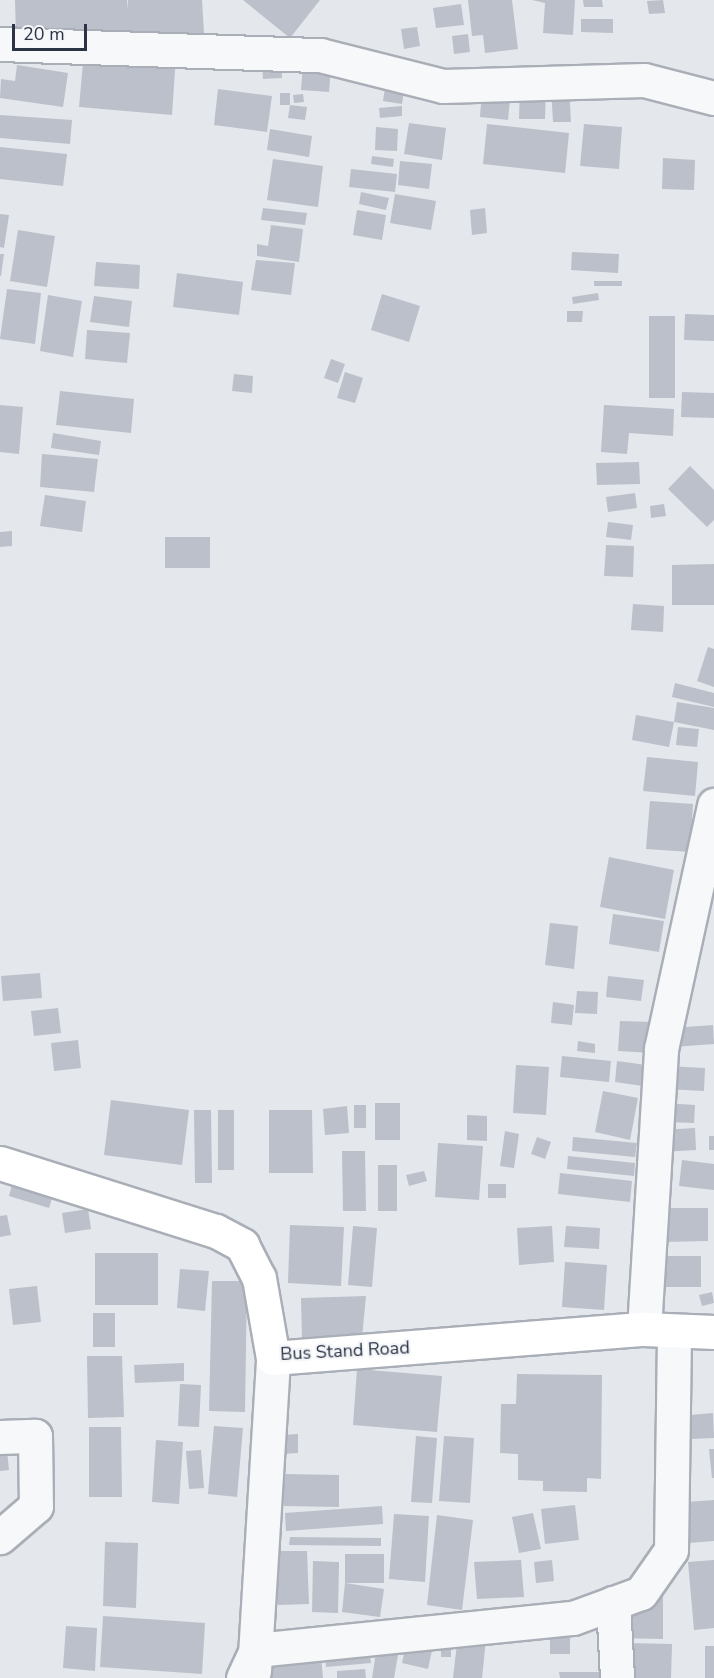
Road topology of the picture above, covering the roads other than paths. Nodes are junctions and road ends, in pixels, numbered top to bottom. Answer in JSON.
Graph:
{"nodes":[{"id":1,"x":0,"y":44,"type":"edge"},
{"id":2,"x":714,"y":98,"type":"edge"},
{"id":3,"x":714,"y":805,"type":"edge"},
{"id":4,"x":0,"y":1163,"type":"edge"},
{"id":5,"x":659,"y":1331,"type":"junction"},
{"id":6,"x":714,"y":1332,"type":"edge"},
{"id":7,"x":273,"y":1358,"type":"junction"},
{"id":8,"x":0,"y":1437,"type":"edge"},
{"id":9,"x":0,"y":1537,"type":"edge"},
{"id":10,"x":613,"y":1603,"type":"junction"},
{"id":11,"x":251,"y":1669,"type":"edge"},
{"id":12,"x":617,"y":1678,"type":"edge"}],
"edges":[{"from":1,"to":2,"type":"street"},
{"from":3,"to":5,"type":"street"},
{"from":4,"to":7,"type":"main road","name":"Bus Stand Road"},
{"from":5,"to":6,"type":"main road","name":"Bus Stand Road"},
{"from":5,"to":7,"type":"main road","name":"Bus Stand Road"},
{"from":5,"to":10,"type":"street"},
{"from":7,"to":11,"type":"street"},
{"from":8,"to":9,"type":"street"},
{"from":10,"to":11,"type":"street"},
{"from":10,"to":12,"type":"street"}]}
